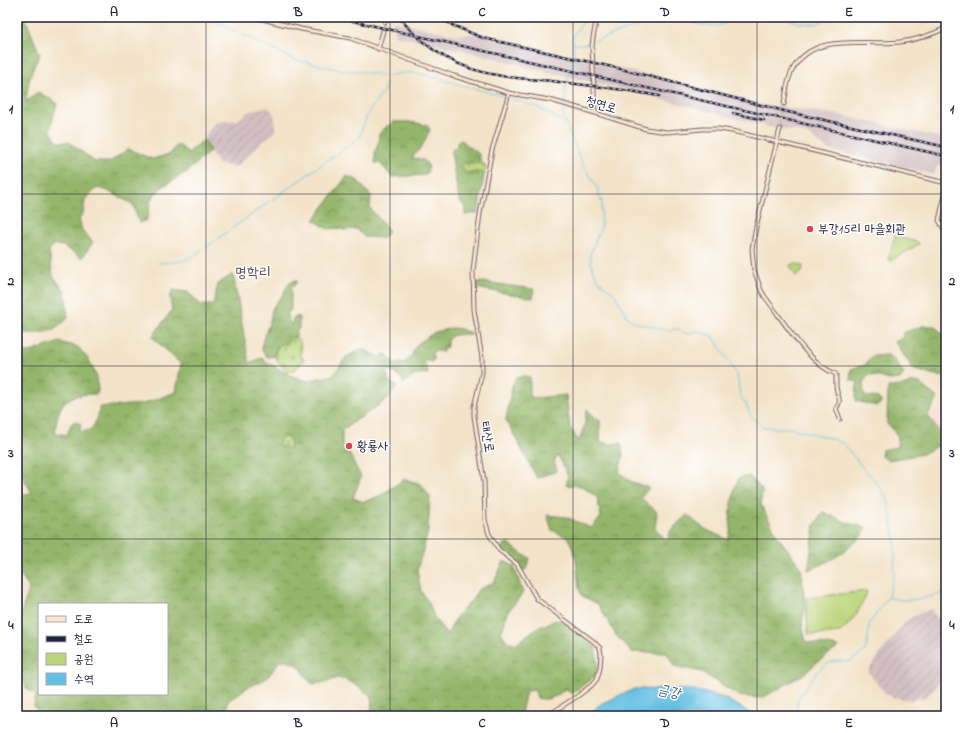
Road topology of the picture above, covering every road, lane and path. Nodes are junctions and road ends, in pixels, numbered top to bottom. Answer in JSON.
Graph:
{"nodes":[{"id":1,"x":255,"y":17,"type":"edge"},
{"id":2,"x":383,"y":17,"type":"edge"},
{"id":3,"x":597,"y":17,"type":"edge"},
{"id":4,"x":385,"y":22,"type":"tunnel mouth"},
{"id":5,"x":946,"y":28,"type":"edge"},
{"id":6,"x":383,"y":31,"type":"tunnel mouth"},
{"id":7,"x":378,"y":49,"type":"junction"},
{"id":8,"x":509,"y":94,"type":"junction"},
{"id":9,"x":784,"y":104,"type":"tunnel mouth"},
{"id":10,"x":594,"y":112,"type":"junction"},
{"id":11,"x":780,"y":129,"type":"tunnel mouth"},
{"id":12,"x":777,"y":142,"type":"junction"},
{"id":13,"x":946,"y":183,"type":"edge"},
{"id":14,"x":946,"y":192,"type":"edge"},
{"id":15,"x":946,"y":233,"type":"edge"},
{"id":16,"x":840,"y":419,"type":"dead end"},
{"id":17,"x":547,"y":716,"type":"edge"}],
"edges":[{"from":1,"to":7,"type":"street","name":"청연로"},
{"from":2,"to":4,"type":"street"},
{"from":3,"to":10,"type":"street"},
{"from":5,"to":9,"type":"street"},
{"from":6,"to":7,"type":"street"},
{"from":7,"to":8,"type":"street","name":"청연로"},
{"from":8,"to":10,"type":"street","name":"청연로"},
{"from":8,"to":17,"type":"street","name":"태산로"},
{"from":10,"to":12,"type":"street","name":"청연로"},
{"from":11,"to":12,"type":"street"},
{"from":12,"to":13,"type":"street","name":"청연로"},
{"from":12,"to":16,"type":"street"},
{"from":14,"to":15,"type":"street"}]}
